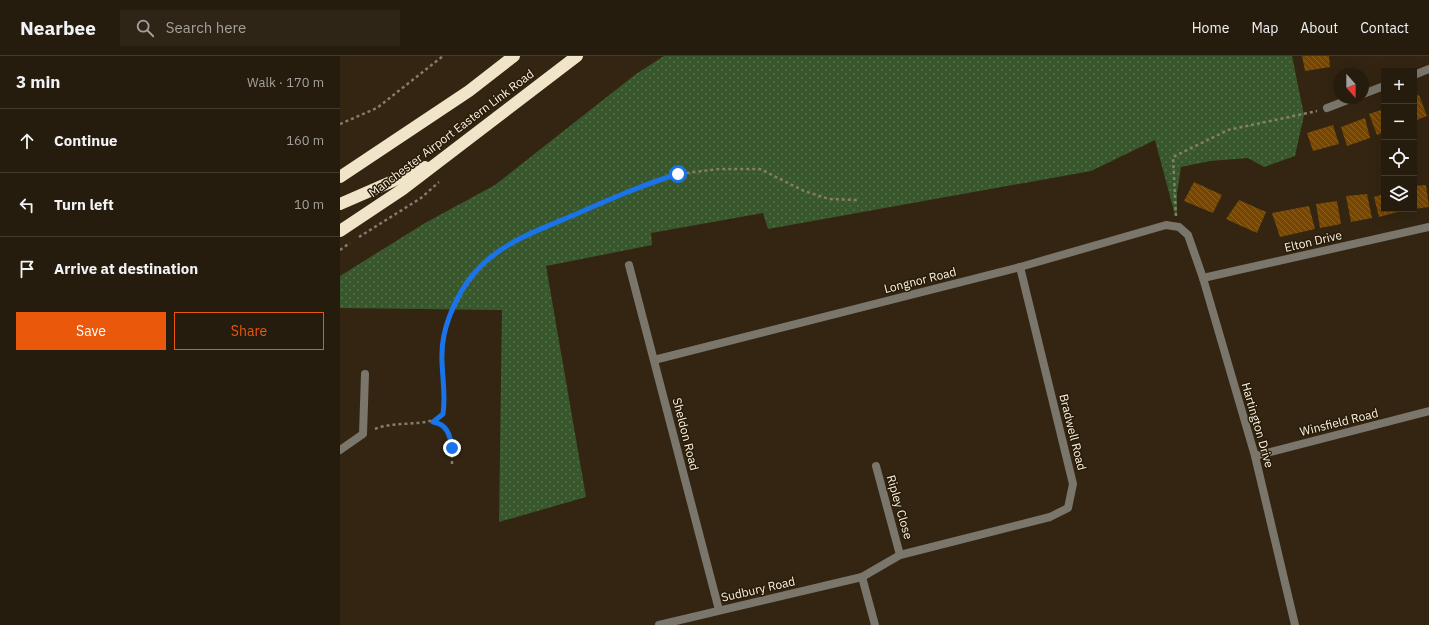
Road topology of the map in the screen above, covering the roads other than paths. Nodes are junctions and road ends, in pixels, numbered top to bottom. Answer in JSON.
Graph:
{"nodes":[{"id":1,"x":514,"y":56,"type":"edge"},
{"id":2,"x":577,"y":56,"type":"edge"},
{"id":3,"x":1429,"y":69,"type":"edge"},
{"id":4,"x":1417,"y":74,"type":"edge"},
{"id":5,"x":1381,"y":87,"type":"edge"},
{"id":6,"x":1369,"y":92,"type":"edge"},
{"id":7,"x":1337,"y":104,"type":"edge"},
{"id":8,"x":1327,"y":108,"type":"road end"},
{"id":9,"x":444,"y":158,"type":"junction"},
{"id":10,"x":340,"y":177,"type":"edge"},
{"id":11,"x":340,"y":204,"type":"edge"},
{"id":12,"x":1429,"y":227,"type":"edge"},
{"id":13,"x":340,"y":231,"type":"edge"},
{"id":14,"x":1188,"y":234,"type":"joint"},
{"id":15,"x":629,"y":265,"type":"dead end"},
{"id":16,"x":1020,"y":267,"type":"junction"},
{"id":17,"x":1203,"y":278,"type":"junction"},
{"id":18,"x":654,"y":360,"type":"junction"},
{"id":19,"x":365,"y":374,"type":"dead end"},
{"id":20,"x":1429,"y":411,"type":"edge"},
{"id":21,"x":340,"y":450,"type":"edge"},
{"id":22,"x":1256,"y":456,"type":"junction"},
{"id":23,"x":876,"y":466,"type":"dead end"},
{"id":24,"x":900,"y":555,"type":"junction"},
{"id":25,"x":862,"y":577,"type":"junction"},
{"id":26,"x":719,"y":610,"type":"junction"},
{"id":27,"x":659,"y":625,"type":"edge"},
{"id":28,"x":875,"y":625,"type":"edge"},
{"id":29,"x":1295,"y":625,"type":"edge"}],
"edges":[{"from":1,"to":10,"type":"highway","name":"Manchester Airport Eastern Link Road"},
{"from":2,"to":9,"type":"highway","name":"Manchester Airport Eastern Link Road"},
{"from":3,"to":4,"type":"street"},
{"from":5,"to":6,"type":"street"},
{"from":7,"to":8,"type":"street"},
{"from":9,"to":11,"type":"highway"},
{"from":9,"to":13,"type":"highway","name":"Manchester Airport Eastern Link Road"},
{"from":12,"to":17,"type":"street","name":"Elton Drive"},
{"from":14,"to":16,"type":"street","name":"Longnor Road"},
{"from":14,"to":17,"type":"street","name":"Hartington Drive"},
{"from":15,"to":18,"type":"street","name":"Sheldon Road"},
{"from":16,"to":18,"type":"street","name":"Longnor Road"},
{"from":16,"to":24,"type":"street","name":"Bradwell Road"},
{"from":17,"to":22,"type":"street","name":"Hartington Drive"},
{"from":18,"to":26,"type":"street","name":"Sheldon Road"},
{"from":19,"to":21,"type":"street"},
{"from":20,"to":22,"type":"street","name":"Winsfield Road"},
{"from":22,"to":29,"type":"street","name":"Hartington Drive"},
{"from":23,"to":24,"type":"street","name":"Ripley Close"},
{"from":24,"to":25,"type":"street","name":"Bradwell Road"},
{"from":25,"to":26,"type":"street","name":"Sudbury Road"},
{"from":25,"to":28,"type":"street"},
{"from":26,"to":27,"type":"street","name":"Sudbury Road"}]}
